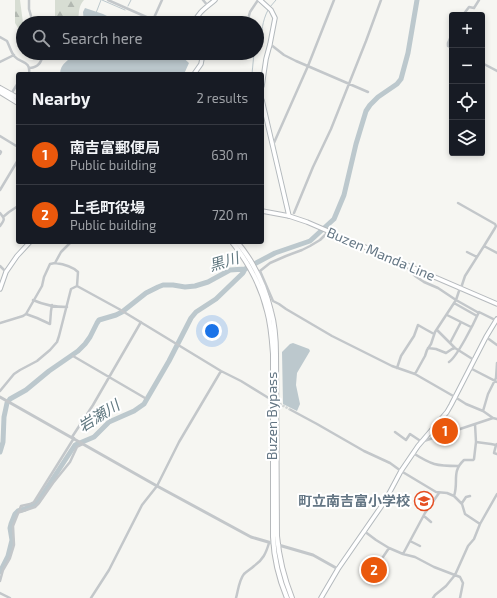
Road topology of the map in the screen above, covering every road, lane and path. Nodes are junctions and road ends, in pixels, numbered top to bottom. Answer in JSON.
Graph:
{"nodes":[{"id":1,"x":28,"y":0,"type":"edge"},
{"id":2,"x":108,"y":0,"type":"edge"},
{"id":3,"x":162,"y":0,"type":"edge"},
{"id":4,"x":203,"y":0,"type":"edge"},
{"id":5,"x":215,"y":0,"type":"edge"},
{"id":6,"x":259,"y":0,"type":"edge"},
{"id":7,"x":334,"y":0,"type":"edge"},
{"id":8,"x":381,"y":0,"type":"edge"},
{"id":9,"x":479,"y":0,"type":"edge"},
{"id":10,"x":208,"y":7,"type":"junction"},
{"id":11,"x":465,"y":12,"type":"edge"},
{"id":12,"x":31,"y":16,"type":"edge"},
{"id":13,"x":144,"y":16,"type":"edge"},
{"id":14,"x":155,"y":16,"type":"edge"},
{"id":15,"x":197,"y":16,"type":"edge"},
{"id":16,"x":249,"y":16,"type":"edge"},
{"id":17,"x":0,"y":37,"type":"edge"},
{"id":18,"x":270,"y":44,"type":"junction"},
{"id":19,"x":14,"y":55,"type":"joint"},
{"id":20,"x":22,"y":60,"type":"edge"},
{"id":21,"x":41,"y":60,"type":"edge"},
{"id":22,"x":201,"y":60,"type":"edge"},
{"id":23,"x":0,"y":62,"type":"edge"},
{"id":24,"x":485,"y":65,"type":"edge"},
{"id":25,"x":308,"y":66,"type":"junction"},
{"id":26,"x":30,"y":68,"type":"junction"},
{"id":27,"x":497,"y":68,"type":"edge"},
{"id":28,"x":497,"y":71,"type":"edge"},
{"id":29,"x":30,"y":72,"type":"edge"},
{"id":30,"x":195,"y":72,"type":"edge"},
{"id":31,"x":264,"y":72,"type":"edge"},
{"id":32,"x":349,"y":84,"type":"junction"},
{"id":33,"x":16,"y":86,"type":"edge"},
{"id":34,"x":0,"y":88,"type":"edge"},
{"id":35,"x":0,"y":92,"type":"edge"},
{"id":36,"x":368,"y":92,"type":"dead end"},
{"id":37,"x":11,"y":94,"type":"junction"},
{"id":38,"x":16,"y":97,"type":"edge"},
{"id":39,"x":16,"y":102,"type":"edge"},
{"id":40,"x":264,"y":109,"type":"edge"},
{"id":41,"x":0,"y":136,"type":"edge"},
{"id":42,"x":16,"y":145,"type":"edge"},
{"id":43,"x":272,"y":147,"type":"junction"},
{"id":44,"x":16,"y":163,"type":"edge"},
{"id":45,"x":0,"y":190,"type":"edge"},
{"id":46,"x":458,"y":203,"type":"dead end"},
{"id":47,"x":16,"y":207,"type":"edge"},
{"id":48,"x":264,"y":210,"type":"edge"},
{"id":49,"x":294,"y":212,"type":"dead end"},
{"id":50,"x":0,"y":213,"type":"edge"},
{"id":51,"x":289,"y":216,"type":"junction"},
{"id":52,"x":3,"y":217,"type":"junction"},
{"id":53,"x":496,"y":223,"type":"edge"},
{"id":54,"x":0,"y":226,"type":"edge"},
{"id":55,"x":328,"y":231,"type":"junction"},
{"id":56,"x":28,"y":244,"type":"edge"},
{"id":57,"x":68,"y":244,"type":"edge"},
{"id":58,"x":234,"y":244,"type":"edge"},
{"id":59,"x":238,"y":244,"type":"edge"},
{"id":60,"x":484,"y":246,"type":"junction"},
{"id":61,"x":468,"y":252,"type":"dead end"},
{"id":62,"x":497,"y":253,"type":"edge"},
{"id":63,"x":477,"y":257,"type":"junction"},
{"id":64,"x":247,"y":259,"type":"junction"},
{"id":65,"x":55,"y":263,"type":"junction"},
{"id":66,"x":0,"y":266,"type":"edge"},
{"id":67,"x":408,"y":266,"type":"junction"},
{"id":68,"x":6,"y":272,"type":"junction"},
{"id":69,"x":77,"y":286,"type":"junction"},
{"id":70,"x":461,"y":288,"type":"junction"},
{"id":71,"x":0,"y":289,"type":"edge"},
{"id":72,"x":33,"y":300,"type":"junction"},
{"id":73,"x":456,"y":300,"type":"junction"},
{"id":74,"x":454,"y":303,"type":"junction"},
{"id":75,"x":497,"y":304,"type":"edge"},
{"id":76,"x":52,"y":305,"type":"junction"},
{"id":77,"x":67,"y":307,"type":"junction"},
{"id":78,"x":26,"y":314,"type":"junction"},
{"id":79,"x":447,"y":314,"type":"junction"},
{"id":80,"x":478,"y":314,"type":"junction"},
{"id":81,"x":497,"y":320,"type":"edge"},
{"id":82,"x":141,"y":322,"type":"junction"},
{"id":83,"x":461,"y":322,"type":"junction"},
{"id":84,"x":0,"y":323,"type":"edge"},
{"id":85,"x":471,"y":327,"type":"junction"},
{"id":86,"x":437,"y":330,"type":"junction"},
{"id":87,"x":434,"y":334,"type":"junction"},
{"id":88,"x":486,"y":337,"type":"junction"},
{"id":89,"x":450,"y":343,"type":"junction"},
{"id":90,"x":497,"y":345,"type":"edge"},
{"id":91,"x":428,"y":348,"type":"junction"},
{"id":92,"x":455,"y":348,"type":"junction"},
{"id":93,"x":458,"y":351,"type":"junction"},
{"id":94,"x":73,"y":356,"type":"dead end"},
{"id":95,"x":474,"y":360,"type":"junction"},
{"id":96,"x":449,"y":362,"type":"dead end"},
{"id":97,"x":497,"y":363,"type":"edge"},
{"id":98,"x":397,"y":368,"type":"junction"},
{"id":99,"x":470,"y":368,"type":"junction"},
{"id":100,"x":221,"y":371,"type":"junction"},
{"id":101,"x":496,"y":373,"type":"edge"},
{"id":102,"x":415,"y":374,"type":"junction"},
{"id":103,"x":109,"y":377,"type":"junction"},
{"id":104,"x":496,"y":382,"type":"edge"},
{"id":105,"x":0,"y":391,"type":"edge"},
{"id":106,"x":1,"y":397,"type":"edge"},
{"id":107,"x":267,"y":397,"type":"tunnel mouth"},
{"id":108,"x":455,"y":397,"type":"junction"},
{"id":109,"x":145,"y":398,"type":"dead end"},
{"id":110,"x":291,"y":410,"type":"tunnel mouth"},
{"id":111,"x":483,"y":412,"type":"junction"},
{"id":112,"x":495,"y":418,"type":"edge"},
{"id":113,"x":475,"y":424,"type":"junction"},
{"id":114,"x":395,"y":432,"type":"dead end"},
{"id":115,"x":73,"y":437,"type":"junction"},
{"id":116,"x":422,"y":442,"type":"junction"},
{"id":117,"x":476,"y":442,"type":"junction"},
{"id":118,"x":83,"y":443,"type":"junction"},
{"id":119,"x":497,"y":445,"type":"edge"},
{"id":120,"x":413,"y":453,"type":"junction"},
{"id":121,"x":497,"y":454,"type":"edge"},
{"id":122,"x":458,"y":466,"type":"junction"},
{"id":123,"x":401,"y":471,"type":"junction"},
{"id":124,"x":157,"y":486,"type":"junction"},
{"id":125,"x":439,"y":493,"type":"junction"},
{"id":126,"x":497,"y":494,"type":"edge"},
{"id":127,"x":454,"y":496,"type":"junction"},
{"id":128,"x":470,"y":496,"type":"dead end"},
{"id":129,"x":462,"y":503,"type":"junction"},
{"id":130,"x":19,"y":512,"type":"junction"},
{"id":131,"x":424,"y":516,"type":"junction"},
{"id":132,"x":431,"y":522,"type":"dead end"},
{"id":133,"x":480,"y":524,"type":"junction"},
{"id":134,"x":364,"y":530,"type":"junction"},
{"id":135,"x":410,"y":541,"type":"junction"},
{"id":136,"x":273,"y":544,"type":"junction"},
{"id":137,"x":420,"y":546,"type":"dead end"},
{"id":138,"x":389,"y":548,"type":"junction"},
{"id":139,"x":403,"y":554,"type":"junction"},
{"id":140,"x":338,"y":569,"type":"junction"},
{"id":141,"x":368,"y":574,"type":"dead end"},
{"id":142,"x":455,"y":575,"type":"junction"},
{"id":143,"x":0,"y":581,"type":"edge"},
{"id":144,"x":0,"y":593,"type":"edge"},
{"id":145,"x":10,"y":598,"type":"edge"},
{"id":146,"x":91,"y":598,"type":"edge"},
{"id":147,"x":236,"y":598,"type":"edge"},
{"id":148,"x":287,"y":598,"type":"edge"},
{"id":149,"x":292,"y":598,"type":"edge"},
{"id":150,"x":321,"y":598,"type":"edge"},
{"id":151,"x":433,"y":598,"type":"edge"},
{"id":152,"x":460,"y":598,"type":"edge"}],
"edges":[{"from":1,"to":12,"type":"street"},
{"from":2,"to":13,"type":"street"},
{"from":3,"to":14,"type":"street"},
{"from":4,"to":10,"type":"street"},
{"from":5,"to":10,"type":"main road"},
{"from":6,"to":16,"type":"street"},
{"from":6,"to":18,"type":"main road"},
{"from":7,"to":25,"type":"street"},
{"from":8,"to":32,"type":"street"},
{"from":9,"to":11,"type":"street"},
{"from":10,"to":15,"type":"main road"},
{"from":17,"to":19,"type":"street"},
{"from":18,"to":25,"type":"street"},
{"from":18,"to":31,"type":"main road"},
{"from":19,"to":23,"type":"street"},
{"from":20,"to":26,"type":"street"},
{"from":21,"to":26,"type":"street"},
{"from":22,"to":30,"type":"main road"},
{"from":24,"to":28,"type":"street"},
{"from":25,"to":32,"type":"street"},
{"from":25,"to":43,"type":"street"},
{"from":26,"to":29,"type":"street"},
{"from":27,"to":28,"type":"street"},
{"from":32,"to":36,"type":"street"},
{"from":32,"to":49,"type":"street"},
{"from":33,"to":37,"type":"street"},
{"from":34,"to":37,"type":"highway"},
{"from":35,"to":39,"type":"highway"},
{"from":37,"to":38,"type":"highway"},
{"from":40,"to":43,"type":"main road"},
{"from":41,"to":42,"type":"street"},
{"from":43,"to":51,"type":"main road"},
{"from":44,"to":45,"type":"street"},
{"from":46,"to":53,"type":"street"},
{"from":47,"to":52,"type":"street"},
{"from":48,"to":51,"type":"main road","name":"Buzen Manda Line"},
{"from":50,"to":52,"type":"street"},
{"from":51,"to":55,"type":"main road","name":"Buzen Manda Line"},
{"from":52,"to":54,"type":"street"},
{"from":53,"to":60,"type":"street"},
{"from":55,"to":67,"type":"main road","name":"Buzen Manda Line"},
{"from":55,"to":98,"type":"street"},
{"from":56,"to":68,"type":"main road"},
{"from":57,"to":65,"type":"street"},
{"from":58,"to":64,"type":"highway","name":"Buzen Bypass"},
{"from":59,"to":64,"type":"highway","name":"Buzen Bypass"},
{"from":60,"to":62,"type":"street"},
{"from":60,"to":63,"type":"street"},
{"from":61,"to":63,"type":"street"},
{"from":63,"to":70,"type":"street"},
{"from":64,"to":136,"type":"highway","name":"Buzen Bypass"},
{"from":65,"to":69,"type":"street"},
{"from":65,"to":72,"type":"street"},
{"from":66,"to":68,"type":"street"},
{"from":67,"to":70,"type":"main road","name":"Buzen Manda Line"},
{"from":67,"to":73,"type":"street"},
{"from":68,"to":71,"type":"main road"},
{"from":69,"to":77,"type":"street"},
{"from":69,"to":82,"type":"street"},
{"from":70,"to":73,"type":"street"},
{"from":70,"to":75,"type":"main road","name":"Buzen Manda Line"},
{"from":72,"to":76,"type":"street"},
{"from":72,"to":78,"type":"street"},
{"from":73,"to":74,"type":"street"},
{"from":73,"to":80,"type":"street"},
{"from":74,"to":79,"type":"street"},
{"from":74,"to":80,"type":"street"},
{"from":76,"to":77,"type":"street"},
{"from":76,"to":78,"type":"street"},
{"from":77,"to":105,"type":"street"},
{"from":78,"to":84,"type":"street"},
{"from":79,"to":83,"type":"street"},
{"from":79,"to":86,"type":"street"},
{"from":80,"to":81,"type":"street"},
{"from":80,"to":85,"type":"street"},
{"from":81,"to":88,"type":"main road"},
{"from":82,"to":100,"type":"street"},
{"from":82,"to":103,"type":"street"},
{"from":83,"to":85,"type":"street"},
{"from":83,"to":89,"type":"street"},
{"from":85,"to":93,"type":"street"},
{"from":86,"to":87,"type":"street"},
{"from":86,"to":89,"type":"street"},
{"from":87,"to":91,"type":"street"},
{"from":87,"to":98,"type":"street"},
{"from":88,"to":90,"type":"street"},
{"from":88,"to":95,"type":"main road"},
{"from":89,"to":92,"type":"street"},
{"from":91,"to":92,"type":"street"},
{"from":91,"to":102,"type":"street"},
{"from":92,"to":93,"type":"street"},
{"from":93,"to":95,"type":"street"},
{"from":93,"to":96,"type":"street"},
{"from":94,"to":103,"type":"street"},
{"from":95,"to":99,"type":"main road"},
{"from":97,"to":101,"type":"street"},
{"from":98,"to":102,"type":"street"},
{"from":99,"to":104,"type":"street"},
{"from":99,"to":108,"type":"main road"},
{"from":100,"to":107,"type":"street"},
{"from":100,"to":124,"type":"street"},
{"from":101,"to":104,"type":"street"},
{"from":102,"to":108,"type":"street"},
{"from":103,"to":109,"type":"street"},
{"from":103,"to":115,"type":"street"},
{"from":104,"to":111,"type":"street"},
{"from":106,"to":115,"type":"street"},
{"from":108,"to":111,"type":"street"},
{"from":108,"to":116,"type":"main road"},
{"from":110,"to":123,"type":"street"},
{"from":111,"to":112,"type":"street"},
{"from":112,"to":113,"type":"street"},
{"from":113,"to":116,"type":"street"},
{"from":113,"to":117,"type":"street"},
{"from":114,"to":116,"type":"street"},
{"from":115,"to":118,"type":"street"},
{"from":115,"to":130,"type":"street"},
{"from":116,"to":120,"type":"main road"},
{"from":117,"to":119,"type":"street"},
{"from":117,"to":122,"type":"street"},
{"from":118,"to":124,"type":"street"},
{"from":118,"to":130,"type":"street"},
{"from":119,"to":121,"type":"street"},
{"from":120,"to":122,"type":"street"},
{"from":120,"to":123,"type":"main road"},
{"from":122,"to":127,"type":"street"},
{"from":123,"to":125,"type":"street"},
{"from":123,"to":134,"type":"main road"},
{"from":124,"to":136,"type":"street"},
{"from":124,"to":146,"type":"street"},
{"from":125,"to":127,"type":"street"},
{"from":125,"to":131,"type":"street"},
{"from":126,"to":133,"type":"street"},
{"from":127,"to":129,"type":"street"},
{"from":128,"to":129,"type":"street"},
{"from":129,"to":133,"type":"street"},
{"from":130,"to":143,"type":"street"},
{"from":131,"to":132,"type":"street"},
{"from":131,"to":135,"type":"street"},
{"from":133,"to":142,"type":"street"},
{"from":134,"to":138,"type":"street"},
{"from":134,"to":140,"type":"main road"},
{"from":135,"to":137,"type":"street"},
{"from":135,"to":139,"type":"street"},
{"from":136,"to":140,"type":"street"},
{"from":136,"to":147,"type":"street"},
{"from":136,"to":148,"type":"highway","name":"Buzen Bypass"},
{"from":136,"to":149,"type":"highway","name":"Buzen Bypass"},
{"from":138,"to":139,"type":"street"},
{"from":138,"to":141,"type":"street"},
{"from":139,"to":142,"type":"street"},
{"from":140,"to":150,"type":"main road"},
{"from":142,"to":151,"type":"street"},
{"from":142,"to":152,"type":"street"},
{"from":144,"to":145,"type":"street"}]}
